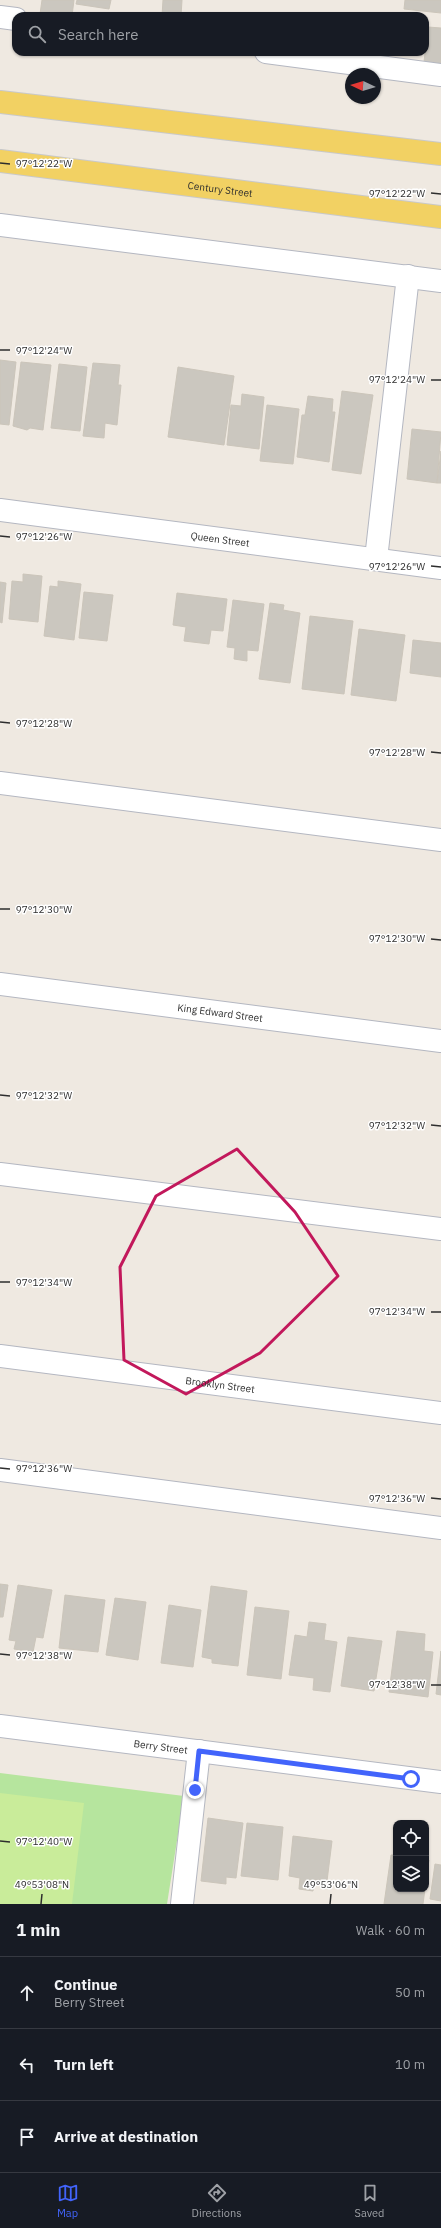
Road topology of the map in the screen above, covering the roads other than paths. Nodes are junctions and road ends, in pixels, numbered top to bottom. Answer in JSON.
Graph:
{"nodes":[{"id":1,"x":0,"y":17,"type":"edge"},
{"id":2,"x":12,"y":18,"type":"edge"},
{"id":3,"x":296,"y":56,"type":"edge"},
{"id":4,"x":441,"y":75,"type":"edge"},
{"id":5,"x":0,"y":102,"type":"edge"},
{"id":6,"x":441,"y":154,"type":"edge"},
{"id":7,"x":0,"y":161,"type":"edge"},
{"id":8,"x":441,"y":217,"type":"edge"},
{"id":9,"x":0,"y":225,"type":"edge"},
{"id":10,"x":408,"y":276,"type":"junction"},
{"id":11,"x":441,"y":281,"type":"edge"},
{"id":12,"x":0,"y":510,"type":"edge"},
{"id":13,"x":376,"y":560,"type":"junction"},
{"id":14,"x":441,"y":568,"type":"edge"},
{"id":15,"x":0,"y":783,"type":"edge"},
{"id":16,"x":441,"y":840,"type":"edge"},
{"id":17,"x":0,"y":984,"type":"edge"},
{"id":18,"x":441,"y":1041,"type":"edge"},
{"id":19,"x":0,"y":1174,"type":"edge"},
{"id":20,"x":441,"y":1229,"type":"edge"},
{"id":21,"x":0,"y":1356,"type":"edge"},
{"id":22,"x":441,"y":1413,"type":"edge"},
{"id":23,"x":0,"y":1470,"type":"edge"},
{"id":24,"x":441,"y":1528,"type":"edge"},
{"id":25,"x":0,"y":1726,"type":"edge"},
{"id":26,"x":199,"y":1751,"type":"junction"},
{"id":27,"x":441,"y":1782,"type":"edge"},
{"id":28,"x":182,"y":1904,"type":"edge"}],
"edges":[{"from":1,"to":2,"type":"street"},
{"from":3,"to":4,"type":"street"},
{"from":5,"to":6,"type":"main road"},
{"from":7,"to":8,"type":"main road","name":"Century Street"},
{"from":9,"to":10,"type":"street"},
{"from":10,"to":11,"type":"street"},
{"from":10,"to":13,"type":"street"},
{"from":12,"to":13,"type":"street","name":"Queen Street"},
{"from":13,"to":14,"type":"street","name":"Queen Street"},
{"from":15,"to":16,"type":"street"},
{"from":17,"to":18,"type":"street","name":"King Edward Street"},
{"from":19,"to":20,"type":"street"},
{"from":21,"to":22,"type":"street","name":"Brooklyn Street"},
{"from":23,"to":24,"type":"street"},
{"from":25,"to":26,"type":"street","name":"Berry Street"},
{"from":26,"to":27,"type":"street","name":"Berry Street"},
{"from":26,"to":28,"type":"street"}]}
